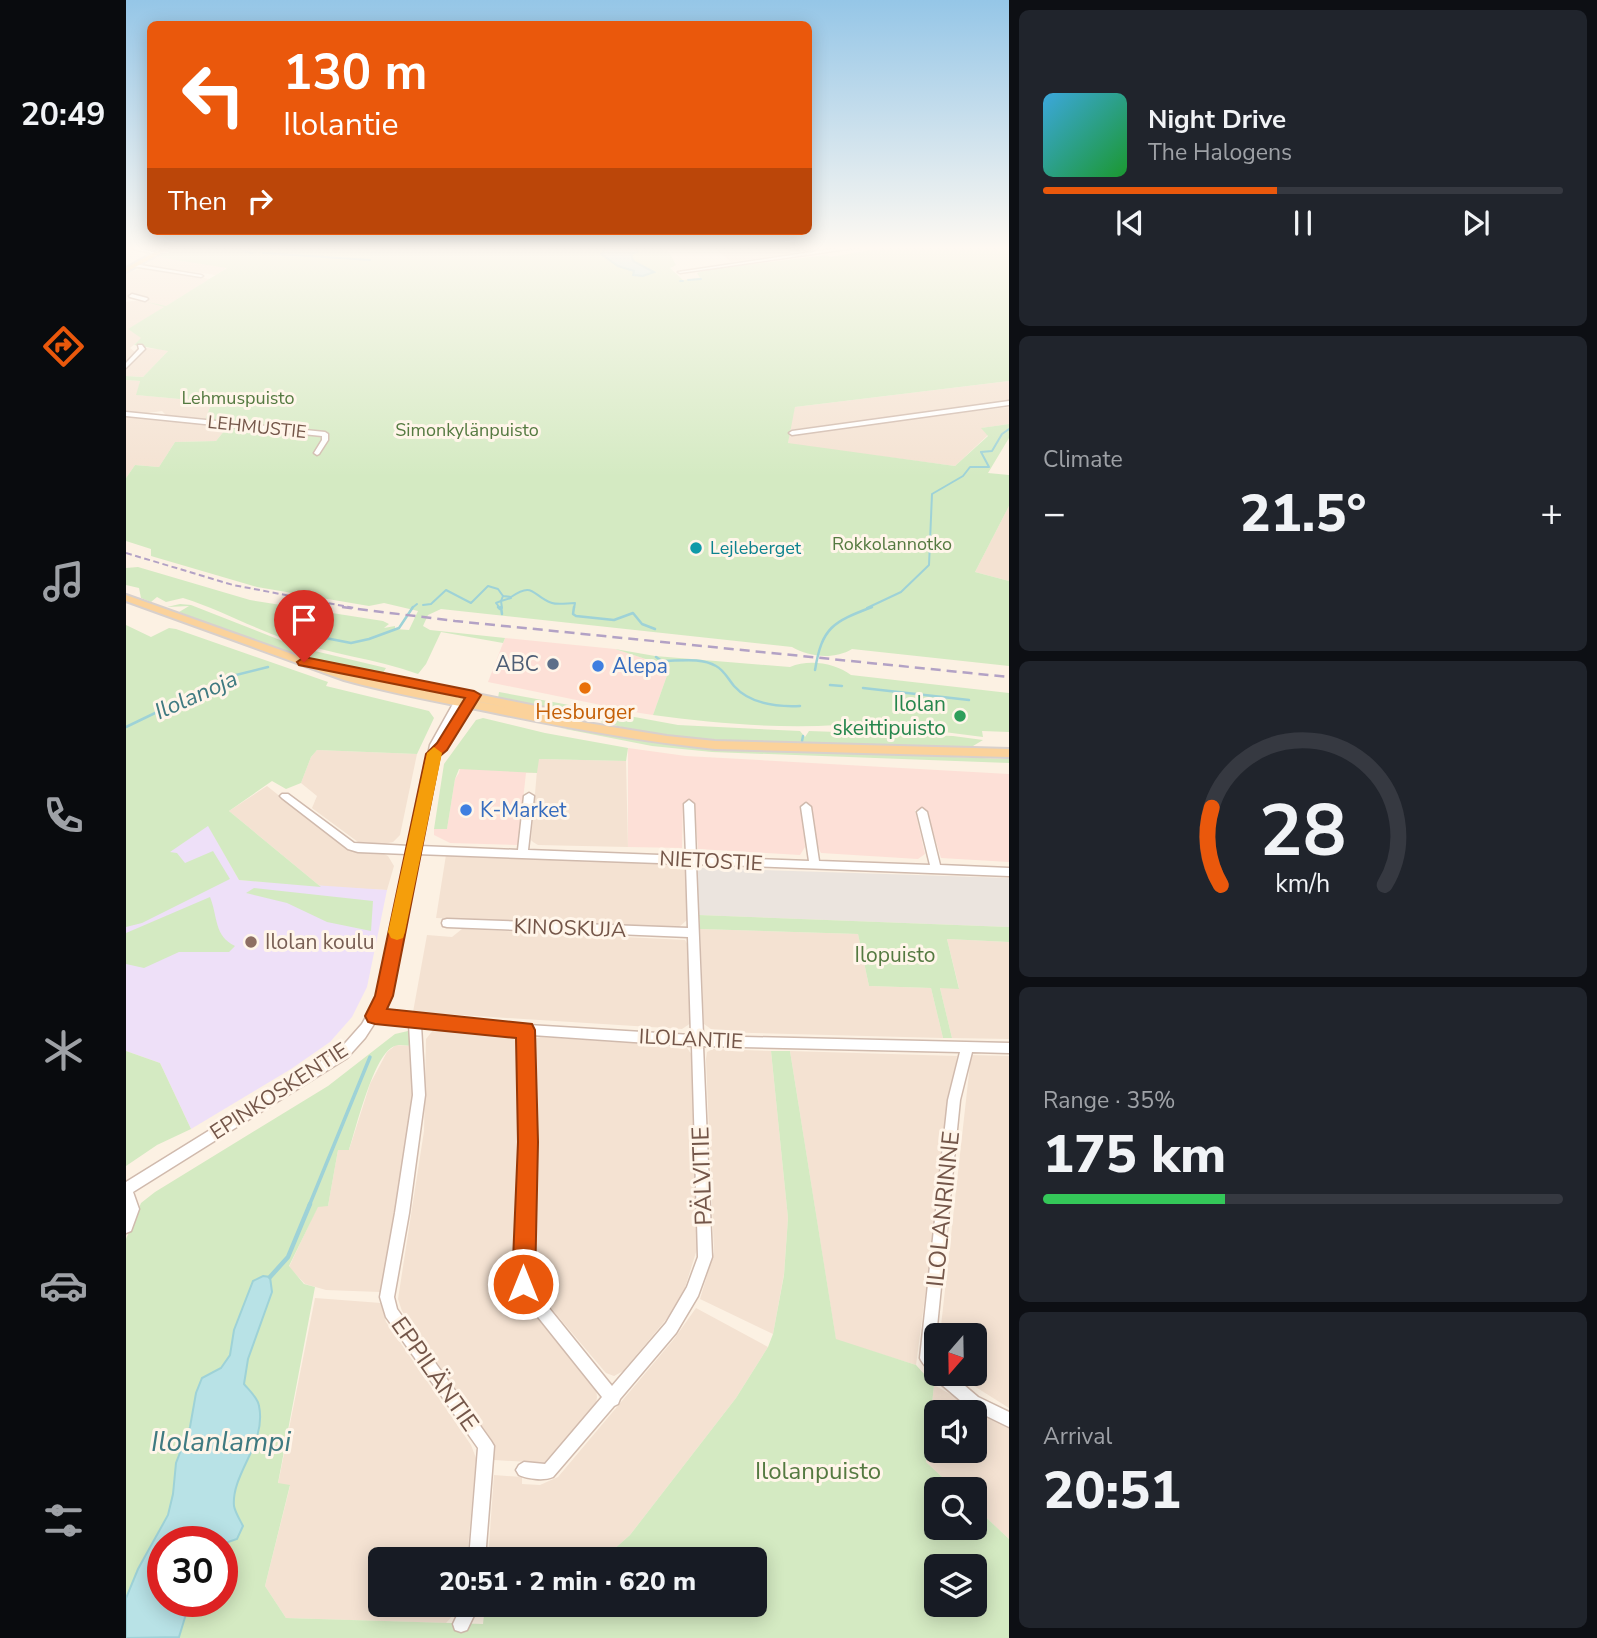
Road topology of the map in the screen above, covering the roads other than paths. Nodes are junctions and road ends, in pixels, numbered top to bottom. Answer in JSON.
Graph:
{"nodes":[{"id":1,"x":140,"y":346,"type":"dead end"},
{"id":2,"x":126,"y":366,"type":"edge"},
{"id":3,"x":1009,"y":403,"type":"edge"},
{"id":4,"x":126,"y":414,"type":"edge"},
{"id":5,"x":792,"y":433,"type":"dead end"},
{"id":6,"x":317,"y":453,"type":"dead end"},
{"id":7,"x":126,"y":598,"type":"edge"},
{"id":8,"x":466,"y":699,"type":"junction"},
{"id":9,"x":1009,"y":753,"type":"edge"},
{"id":10,"x":285,"y":796,"type":"dead end"},
{"id":11,"x":529,"y":796,"type":"dead end"},
{"id":12,"x":689,"y":804,"type":"dead end"},
{"id":13,"x":806,"y":807,"type":"dead end"},
{"id":14,"x":922,"y":812,"type":"dead end"},
{"id":15,"x":413,"y":850,"type":"junction"},
{"id":16,"x":523,"y":853,"type":"junction"},
{"id":17,"x":690,"y":861,"type":"junction"},
{"id":18,"x":815,"y":866,"type":"junction"},
{"id":19,"x":936,"y":870,"type":"junction"},
{"id":20,"x":1009,"y":872,"type":"edge"},
{"id":21,"x":447,"y":923,"type":"dead end"},
{"id":22,"x":692,"y":933,"type":"junction"},
{"id":23,"x":375,"y":1016,"type":"junction"},
{"id":24,"x":415,"y":1022,"type":"junction"},
{"id":25,"x":526,"y":1030,"type":"junction"},
{"id":26,"x":698,"y":1041,"type":"junction"},
{"id":27,"x":967,"y":1048,"type":"junction"},
{"id":28,"x":1009,"y":1048,"type":"edge"},
{"id":29,"x":126,"y":1189,"type":"edge"},
{"id":30,"x":126,"y":1226,"type":"edge"},
{"id":31,"x":931,"y":1323,"type":"edge"},
{"id":32,"x":954,"y":1386,"type":"edge"},
{"id":33,"x":613,"y":1399,"type":"junction"},
{"id":34,"x":1009,"y":1420,"type":"edge"},
{"id":35,"x":524,"y":1470,"type":"dead end"},
{"id":36,"x":478,"y":1547,"type":"edge"},
{"id":37,"x":465,"y":1617,"type":"edge"},
{"id":38,"x":461,"y":1624,"type":"dead end"}],
"edges":[{"from":1,"to":2,"type":"street"},
{"from":3,"to":5,"type":"street"},
{"from":4,"to":6,"type":"street","name":"LEHMUSTIE"},
{"from":7,"to":8,"type":"main road"},
{"from":8,"to":9,"type":"main road"},
{"from":8,"to":15,"type":"street","name":"EPINKOSKENTIE"},
{"from":10,"to":15,"type":"street","name":"NIETOSTIE"},
{"from":11,"to":16,"type":"street"},
{"from":12,"to":17,"type":"street","name":"PÄLVITIE"},
{"from":13,"to":18,"type":"street"},
{"from":14,"to":19,"type":"street"},
{"from":15,"to":16,"type":"street","name":"NIETOSTIE"},
{"from":15,"to":23,"type":"street","name":"EPINKOSKENTIE"},
{"from":16,"to":17,"type":"street","name":"NIETOSTIE"},
{"from":17,"to":18,"type":"street","name":"NIETOSTIE"},
{"from":17,"to":22,"type":"street","name":"PÄLVITIE"},
{"from":18,"to":19,"type":"street","name":"NIETOSTIE"},
{"from":19,"to":20,"type":"street","name":"NIETOSTIE"},
{"from":21,"to":22,"type":"street","name":"KINOSKUJA"},
{"from":22,"to":26,"type":"street","name":"PÄLVITIE"},
{"from":23,"to":24,"type":"street","name":"ILOLANTIE"},
{"from":23,"to":29,"type":"street","name":"EPINKOSKENTIE"},
{"from":24,"to":25,"type":"street","name":"ILOLANTIE"},
{"from":24,"to":36,"type":"street","name":"EPPILÄNTIE"},
{"from":25,"to":26,"type":"street","name":"ILOLANTIE"},
{"from":25,"to":33,"type":"street"},
{"from":26,"to":27,"type":"street","name":"ILOLANTIE"},
{"from":26,"to":33,"type":"street","name":"PÄLVITIE"},
{"from":27,"to":28,"type":"street","name":"ILOLANTIE"},
{"from":27,"to":31,"type":"street","name":"ILOLANRINNE"},
{"from":29,"to":30,"type":"street"},
{"from":32,"to":34,"type":"street"},
{"from":33,"to":35,"type":"street","name":"PÄLVITIE"},
{"from":37,"to":38,"type":"street"}]}
